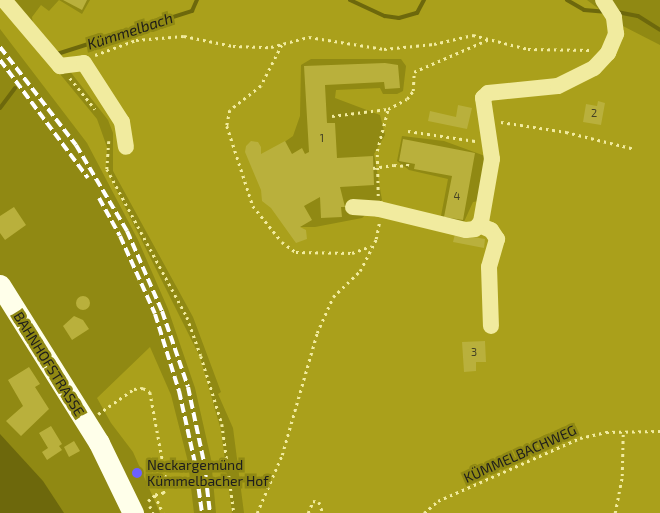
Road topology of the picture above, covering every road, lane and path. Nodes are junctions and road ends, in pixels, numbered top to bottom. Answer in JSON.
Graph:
{"nodes":[{"id":1,"x":4,"y":0,"type":"edge"},
{"id":2,"x":608,"y":8,"type":"edge"},
{"id":3,"x":489,"y":39,"type":"junction"},
{"id":4,"x":283,"y":44,"type":"junction"},
{"id":5,"x":611,"y":49,"type":"junction"},
{"id":6,"x":84,"y":63,"type":"junction"},
{"id":7,"x":60,"y":66,"type":"junction"},
{"id":8,"x":388,"y":109,"type":"junction"},
{"id":9,"x":97,"y":111,"type":"dead end"},
{"id":10,"x":332,"y":116,"type":"dead end"},
{"id":11,"x":487,"y":120,"type":"junction"},
{"id":12,"x":408,"y":131,"type":"dead end"},
{"id":13,"x":109,"y":138,"type":"dead end"},
{"id":14,"x":489,"y":143,"type":"junction"},
{"id":15,"x":126,"y":147,"type":"dead end"},
{"id":16,"x":635,"y":149,"type":"dead end"},
{"id":17,"x":408,"y":162,"type":"dead end"},
{"id":18,"x":373,"y":168,"type":"dead end"},
{"id":19,"x":353,"y":207,"type":"dead end"},
{"id":20,"x":379,"y":215,"type":"junction"},
{"id":21,"x":479,"y":225,"type":"junction"},
{"id":22,"x":372,"y":246,"type":"junction"},
{"id":23,"x":0,"y":285,"type":"edge"},
{"id":24,"x":491,"y":326,"type":"dead end"},
{"id":25,"x":86,"y":422,"type":"junction"},
{"id":26,"x":622,"y":431,"type":"junction"},
{"id":27,"x":660,"y":431,"type":"edge"},
{"id":28,"x":156,"y":495,"type":"junction"},
{"id":29,"x":133,"y":513,"type":"edge"},
{"id":30,"x":153,"y":513,"type":"edge"},
{"id":31,"x":163,"y":513,"type":"edge"},
{"id":32,"x":234,"y":513,"type":"edge"},
{"id":33,"x":256,"y":513,"type":"edge"},
{"id":34,"x":308,"y":513,"type":"edge"},
{"id":35,"x":323,"y":513,"type":"edge"},
{"id":36,"x":424,"y":513,"type":"edge"},
{"id":37,"x":616,"y":513,"type":"edge"}],
"edges":[{"from":1,"to":7,"type":"street"},
{"from":2,"to":5,"type":"street"},
{"from":3,"to":4,"type":"path"},
{"from":3,"to":5,"type":"path"},
{"from":3,"to":8,"type":"path"},
{"from":4,"to":6,"type":"path"},
{"from":4,"to":22,"type":"path"},
{"from":5,"to":11,"type":"street"},
{"from":6,"to":7,"type":"street"},
{"from":6,"to":15,"type":"street"},
{"from":7,"to":9,"type":"path"},
{"from":8,"to":10,"type":"path"},
{"from":8,"to":20,"type":"path"},
{"from":11,"to":14,"type":"street"},
{"from":11,"to":16,"type":"path"},
{"from":12,"to":14,"type":"path"},
{"from":13,"to":32,"type":"path"},
{"from":14,"to":21,"type":"street"},
{"from":17,"to":18,"type":"path","bridge":true},
{"from":19,"to":20,"type":"street"},
{"from":20,"to":21,"type":"street"},
{"from":20,"to":22,"type":"path"},
{"from":21,"to":24,"type":"street"},
{"from":22,"to":33,"type":"path"},
{"from":23,"to":25,"type":"main road","name":"BAHNHOFSTRASSE"},
{"from":25,"to":28,"type":"path"},
{"from":25,"to":29,"type":"main road","name":"BAHNHOFSTRASSE"},
{"from":26,"to":27,"type":"path","name":"KÜMMELBACHWEG"},
{"from":26,"to":36,"type":"path","name":"KÜMMELBACHWEG"},
{"from":26,"to":37,"type":"path"},
{"from":28,"to":30,"type":"path"},
{"from":28,"to":31,"type":"path"},
{"from":34,"to":35,"type":"path"}]}
